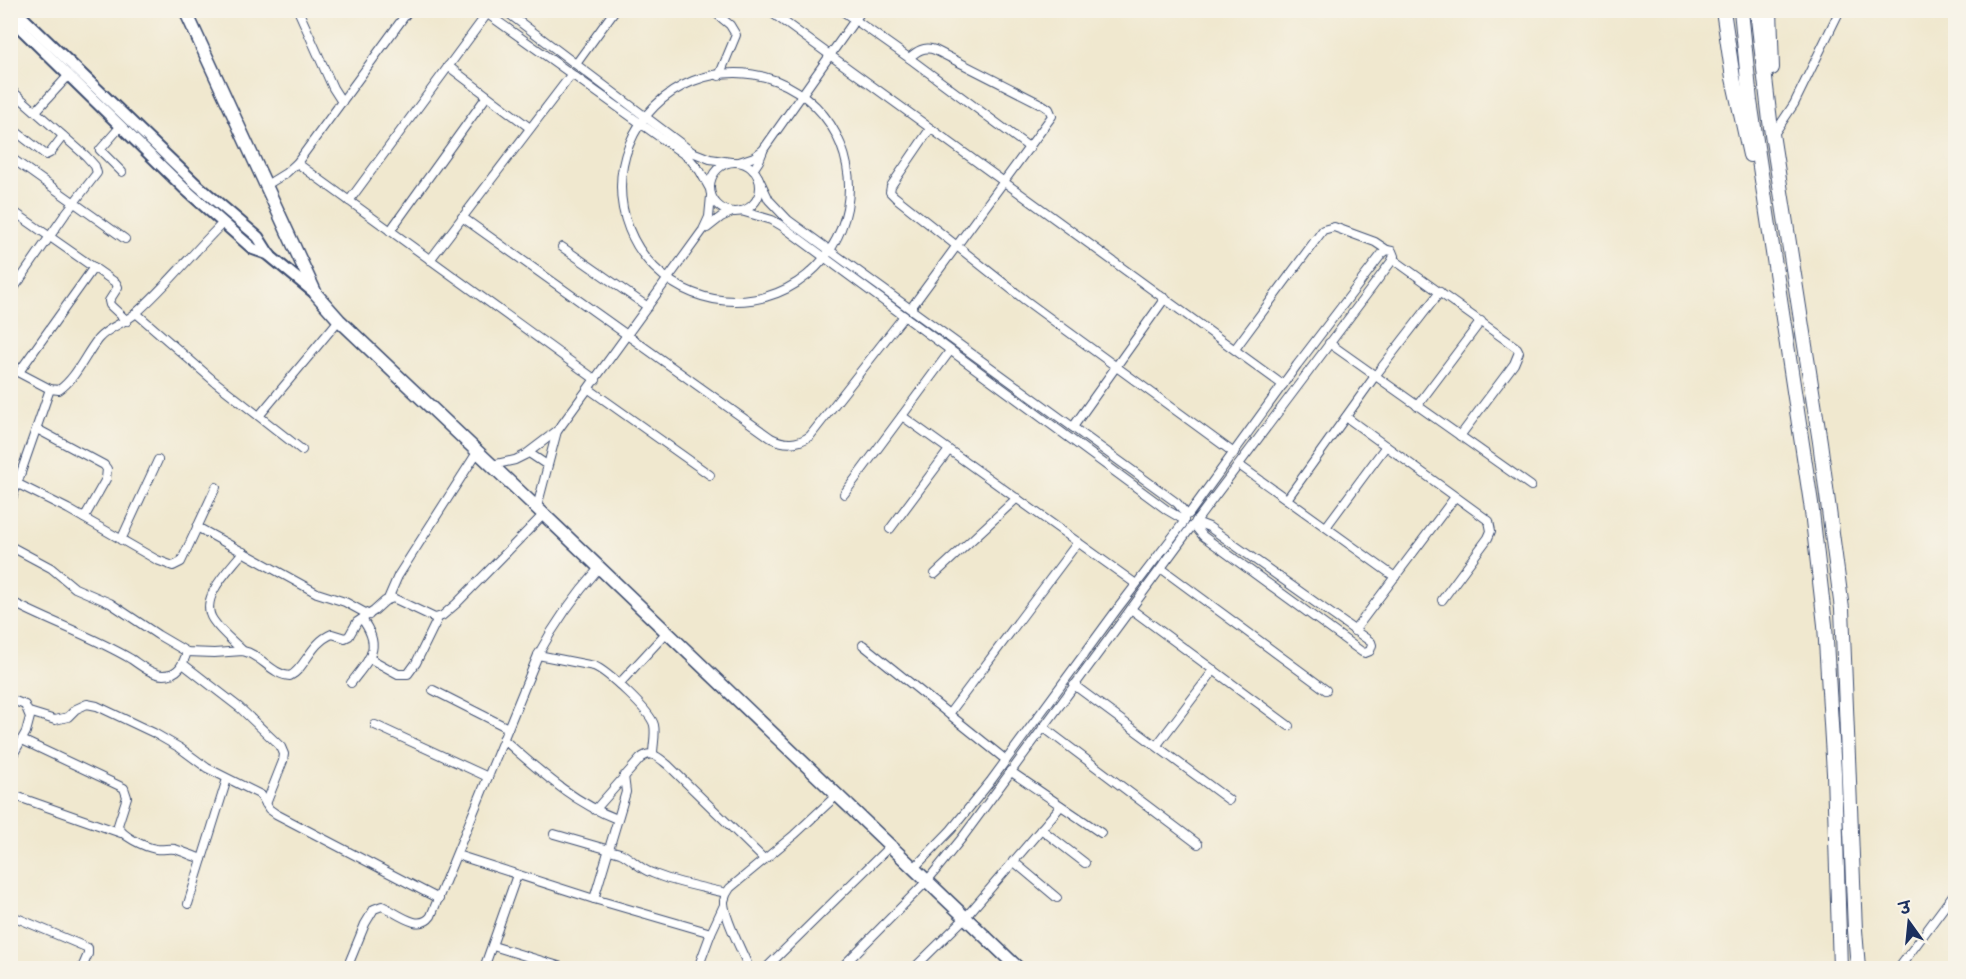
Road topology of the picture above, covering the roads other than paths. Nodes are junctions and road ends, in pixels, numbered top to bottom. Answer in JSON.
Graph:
{"nodes":[{"id":1,"x":15,"y":10,"type":"edge"},
{"id":2,"x":185,"y":10,"type":"edge"},
{"id":3,"x":298,"y":10,"type":"edge"},
{"id":4,"x":409,"y":10,"type":"edge"},
{"id":5,"x":504,"y":10,"type":"edge"},
{"id":6,"x":615,"y":10,"type":"edge"},
{"id":7,"x":712,"y":10,"type":"edge"},
{"id":8,"x":768,"y":10,"type":"edge"},
{"id":9,"x":841,"y":10,"type":"edge"},
{"id":10,"x":862,"y":10,"type":"edge"},
{"id":11,"x":1723,"y":10,"type":"edge"},
{"id":12,"x":1741,"y":10,"type":"edge"},
{"id":13,"x":1757,"y":10,"type":"edge"},
{"id":14,"x":1770,"y":10,"type":"edge"},
{"id":15,"x":1840,"y":10,"type":"edge"},
{"id":16,"x":485,"y":12,"type":"edge"},
{"id":17,"x":10,"y":18,"type":"edge"},
{"id":18,"x":855,"y":21,"type":"junction"},
{"id":19,"x":830,"y":56,"type":"junction"},
{"id":20,"x":909,"y":58,"type":"junction"},
{"id":21,"x":576,"y":64,"type":"junction"},
{"id":22,"x":448,"y":66,"type":"junction"},
{"id":23,"x":69,"y":75,"type":"junction"},
{"id":24,"x":571,"y":75,"type":"junction"},
{"id":25,"x":719,"y":76,"type":"junction"},
{"id":26,"x":10,"y":89,"type":"edge"},
{"id":27,"x":802,"y":95,"type":"junction"},
{"id":28,"x":487,"y":96,"type":"junction"},
{"id":29,"x":342,"y":102,"type":"junction"},
{"id":30,"x":36,"y":111,"type":"junction"},
{"id":31,"x":645,"y":116,"type":"junction"},
{"id":32,"x":638,"y":123,"type":"junction"},
{"id":33,"x":121,"y":126,"type":"junction"},
{"id":34,"x":10,"y":127,"type":"edge"},
{"id":35,"x":530,"y":128,"type":"junction"},
{"id":36,"x":930,"y":129,"type":"junction"},
{"id":37,"x":1776,"y":131,"type":"junction"},
{"id":38,"x":63,"y":136,"type":"junction"},
{"id":39,"x":1030,"y":148,"type":"junction"},
{"id":40,"x":763,"y":150,"type":"junction"},
{"id":41,"x":10,"y":157,"type":"edge"},
{"id":42,"x":735,"y":162,"type":"junction"},
{"id":43,"x":297,"y":163,"type":"junction"},
{"id":44,"x":122,"y":172,"type":"dead end"},
{"id":45,"x":756,"y":174,"type":"junction"},
{"id":46,"x":1003,"y":182,"type":"junction"},
{"id":47,"x":265,"y":186,"type":"junction"},
{"id":48,"x":710,"y":193,"type":"junction"},
{"id":49,"x":349,"y":201,"type":"junction"},
{"id":50,"x":75,"y":202,"type":"junction"},
{"id":51,"x":1783,"y":208,"type":"junction"},
{"id":52,"x":10,"y":209,"type":"edge"},
{"id":53,"x":737,"y":211,"type":"junction"},
{"id":54,"x":462,"y":217,"type":"junction"},
{"id":55,"x":223,"y":223,"type":"junction"},
{"id":56,"x":703,"y":230,"type":"junction"},
{"id":57,"x":390,"y":231,"type":"junction"},
{"id":58,"x":51,"y":237,"type":"junction"},
{"id":59,"x":125,"y":239,"type":"dead end"},
{"id":60,"x":958,"y":245,"type":"junction"},
{"id":61,"x":562,"y":247,"type":"dead end"},
{"id":62,"x":830,"y":250,"type":"junction"},
{"id":63,"x":1387,"y":250,"type":"junction"},
{"id":64,"x":270,"y":256,"type":"junction"},
{"id":65,"x":825,"y":258,"type":"junction"},
{"id":66,"x":1393,"y":259,"type":"junction"},
{"id":67,"x":430,"y":260,"type":"junction"},
{"id":68,"x":94,"y":267,"type":"junction"},
{"id":69,"x":1776,"y":271,"type":"junction"},
{"id":70,"x":10,"y":273,"type":"edge"},
{"id":71,"x":668,"y":279,"type":"junction"},
{"id":72,"x":20,"y":280,"type":"junction"},
{"id":73,"x":1440,"y":292,"type":"junction"},
{"id":74,"x":10,"y":294,"type":"edge"},
{"id":75,"x":316,"y":294,"type":"junction"},
{"id":76,"x":1166,"y":298,"type":"junction"},
{"id":77,"x":648,"y":308,"type":"junction"},
{"id":78,"x":911,"y":308,"type":"junction"},
{"id":79,"x":136,"y":313,"type":"junction"},
{"id":80,"x":904,"y":316,"type":"junction"},
{"id":81,"x":339,"y":320,"type":"junction"},
{"id":82,"x":127,"y":321,"type":"junction"},
{"id":83,"x":1481,"y":321,"type":"junction"},
{"id":84,"x":628,"y":335,"type":"junction"},
{"id":85,"x":1329,"y":343,"type":"junction"},
{"id":86,"x":1235,"y":349,"type":"junction"},
{"id":87,"x":950,"y":351,"type":"junction"},
{"id":88,"x":1116,"y":367,"type":"junction"},
{"id":89,"x":10,"y":368,"type":"edge"},
{"id":90,"x":19,"y":372,"type":"junction"},
{"id":91,"x":1375,"y":376,"type":"junction"},
{"id":92,"x":596,"y":380,"type":"junction"},
{"id":93,"x":1283,"y":385,"type":"junction"},
{"id":94,"x":50,"y":389,"type":"junction"},
{"id":95,"x":589,"y":389,"type":"junction"},
{"id":96,"x":1417,"y":406,"type":"junction"},
{"id":97,"x":259,"y":416,"type":"junction"},
{"id":98,"x":902,"y":416,"type":"junction"},
{"id":99,"x":1346,"y":417,"type":"junction"},
{"id":100,"x":1073,"y":427,"type":"junction"},
{"id":101,"x":37,"y":429,"type":"junction"},
{"id":102,"x":558,"y":430,"type":"junction"},
{"id":103,"x":1460,"y":436,"type":"junction"},
{"id":104,"x":1386,"y":447,"type":"junction"},
{"id":105,"x":302,"y":450,"type":"dead end"},
{"id":106,"x":949,"y":450,"type":"junction"},
{"id":107,"x":478,"y":452,"type":"junction"},
{"id":108,"x":529,"y":453,"type":"junction"},
{"id":109,"x":1234,"y":453,"type":"junction"},
{"id":110,"x":158,"y":460,"type":"dead end"},
{"id":111,"x":492,"y":465,"type":"junction"},
{"id":112,"x":547,"y":465,"type":"junction"},
{"id":113,"x":1239,"y":465,"type":"junction"},
{"id":114,"x":710,"y":475,"type":"dead end"},
{"id":115,"x":10,"y":477,"type":"edge"},
{"id":116,"x":19,"y":482,"type":"junction"},
{"id":117,"x":1531,"y":486,"type":"dead end"},
{"id":118,"x":216,"y":487,"type":"dead end"},
{"id":119,"x":844,"y":494,"type":"dead end"},
{"id":120,"x":1455,"y":497,"type":"junction"},
{"id":121,"x":1017,"y":498,"type":"junction"},
{"id":122,"x":1287,"y":499,"type":"junction"},
{"id":123,"x":10,"y":504,"type":"edge"},
{"id":124,"x":540,"y":511,"type":"junction"},
{"id":125,"x":1186,"y":518,"type":"junction"},
{"id":126,"x":84,"y":519,"type":"junction"},
{"id":127,"x":1195,"y":523,"type":"junction"},
{"id":128,"x":197,"y":527,"type":"junction"},
{"id":129,"x":1326,"y":527,"type":"junction"},
{"id":130,"x":890,"y":529,"type":"dead end"},
{"id":131,"x":121,"y":540,"type":"junction"},
{"id":132,"x":1078,"y":542,"type":"junction"},
{"id":133,"x":10,"y":546,"type":"edge"},
{"id":134,"x":243,"y":552,"type":"junction"},
{"id":135,"x":599,"y":568,"type":"junction"},
{"id":136,"x":1162,"y":569,"type":"junction"},
{"id":137,"x":935,"y":574,"type":"dead end"},
{"id":138,"x":1395,"y":577,"type":"junction"},
{"id":139,"x":1136,"y":584,"type":"junction"},
{"id":140,"x":388,"y":599,"type":"junction"},
{"id":141,"x":1442,"y":600,"type":"dead end"},
{"id":142,"x":10,"y":601,"type":"edge"},
{"id":143,"x":1131,"y":609,"type":"junction"},
{"id":144,"x":365,"y":617,"type":"junction"},
{"id":145,"x":438,"y":618,"type":"junction"},
{"id":146,"x":1354,"y":631,"type":"junction"},
{"id":147,"x":667,"y":632,"type":"junction"},
{"id":148,"x":863,"y":645,"type":"dead end"},
{"id":149,"x":243,"y":651,"type":"junction"},
{"id":150,"x":187,"y":652,"type":"junction"},
{"id":151,"x":538,"y":655,"type":"junction"},
{"id":152,"x":369,"y":658,"type":"junction"},
{"id":153,"x":183,"y":664,"type":"junction"},
{"id":154,"x":1214,"y":670,"type":"junction"},
{"id":155,"x":351,"y":683,"type":"dead end"},
{"id":156,"x":619,"y":684,"type":"junction"},
{"id":157,"x":1074,"y":685,"type":"junction"},
{"id":158,"x":433,"y":690,"type":"dead end"},
{"id":159,"x":1326,"y":690,"type":"dead end"},
{"id":160,"x":10,"y":699,"type":"edge"},
{"id":161,"x":29,"y":712,"type":"junction"},
{"id":162,"x":949,"y":714,"type":"junction"},
{"id":163,"x":375,"y":725,"type":"dead end"},
{"id":164,"x":1042,"y":726,"type":"junction"},
{"id":165,"x":1289,"y":726,"type":"dead end"},
{"id":166,"x":508,"y":728,"type":"junction"},
{"id":167,"x":503,"y":739,"type":"junction"},
{"id":168,"x":22,"y":740,"type":"junction"},
{"id":169,"x":1157,"y":745,"type":"junction"},
{"id":170,"x":653,"y":754,"type":"junction"},
{"id":171,"x":10,"y":760,"type":"edge"},
{"id":172,"x":1006,"y":760,"type":"junction"},
{"id":173,"x":1010,"y":771,"type":"junction"},
{"id":174,"x":624,"y":776,"type":"junction"},
{"id":175,"x":488,"y":777,"type":"junction"},
{"id":176,"x":227,"y":779,"type":"junction"},
{"id":177,"x":10,"y":794,"type":"edge"},
{"id":178,"x":837,"y":795,"type":"junction"},
{"id":179,"x":1229,"y":800,"type":"dead end"},
{"id":180,"x":266,"y":804,"type":"junction"},
{"id":181,"x":1061,"y":806,"type":"junction"},
{"id":182,"x":595,"y":810,"type":"junction"},
{"id":183,"x":617,"y":819,"type":"junction"},
{"id":184,"x":1041,"y":829,"type":"junction"},
{"id":185,"x":121,"y":833,"type":"junction"},
{"id":186,"x":1101,"y":833,"type":"dead end"},
{"id":187,"x":554,"y":834,"type":"dead end"},
{"id":188,"x":1198,"y":844,"type":"dead end"},
{"id":189,"x":890,"y":846,"type":"junction"},
{"id":190,"x":608,"y":849,"type":"junction"},
{"id":191,"x":457,"y":855,"type":"junction"},
{"id":192,"x":202,"y":859,"type":"junction"},
{"id":193,"x":764,"y":859,"type":"junction"},
{"id":194,"x":1013,"y":861,"type":"junction"},
{"id":195,"x":1085,"y":863,"type":"dead end"},
{"id":196,"x":914,"y":868,"type":"junction"},
{"id":197,"x":517,"y":874,"type":"junction"},
{"id":198,"x":927,"y":881,"type":"junction"},
{"id":199,"x":1956,"y":891,"type":"edge"},
{"id":200,"x":726,"y":893,"type":"junction"},
{"id":201,"x":1057,"y":898,"type":"dead end"},
{"id":202,"x":439,"y":899,"type":"junction"},
{"id":203,"x":594,"y":899,"type":"junction"},
{"id":204,"x":188,"y":904,"type":"dead end"},
{"id":205,"x":724,"y":905,"type":"junction"},
{"id":206,"x":10,"y":915,"type":"edge"},
{"id":207,"x":965,"y":918,"type":"junction"},
{"id":208,"x":711,"y":933,"type":"junction"},
{"id":209,"x":493,"y":946,"type":"junction"},
{"id":210,"x":916,"y":968,"type":"edge"},
{"id":211,"x":82,"y":969,"type":"edge"},
{"id":212,"x":347,"y":969,"type":"edge"},
{"id":213,"x":483,"y":969,"type":"edge"},
{"id":214,"x":565,"y":969,"type":"edge"},
{"id":215,"x":698,"y":969,"type":"edge"},
{"id":216,"x":749,"y":969,"type":"edge"},
{"id":217,"x":766,"y":969,"type":"edge"},
{"id":218,"x":841,"y":969,"type":"edge"},
{"id":219,"x":1018,"y":969,"type":"edge"},
{"id":220,"x":1840,"y":969,"type":"edge"},
{"id":221,"x":1858,"y":969,"type":"edge"},
{"id":222,"x":1899,"y":969,"type":"edge"}],
"edges":[{"from":1,"to":64,"type":"street"},
{"from":2,"to":47,"type":"main road"},
{"from":3,"to":29,"type":"street"},
{"from":4,"to":29,"type":"street"},
{"from":5,"to":21,"type":"street"},
{"from":6,"to":21,"type":"street"},
{"from":7,"to":25,"type":"street"},
{"from":8,"to":19,"type":"street"},
{"from":9,"to":18,"type":"street"},
{"from":10,"to":18,"type":"street"},
{"from":11,"to":69,"type":"highway"},
{"from":12,"to":69,"type":"highway"},
{"from":13,"to":51,"type":"highway"},
{"from":14,"to":37,"type":"highway"},
{"from":15,"to":37,"type":"street"},
{"from":16,"to":22,"type":"street"},
{"from":16,"to":24,"type":"street"},
{"from":17,"to":23,"type":"street"},
{"from":18,"to":19,"type":"street"},
{"from":18,"to":20,"type":"street"},
{"from":19,"to":27,"type":"street"},
{"from":19,"to":36,"type":"street"},
{"from":20,"to":39,"type":"street"},
{"from":20,"to":39,"type":"street"},
{"from":21,"to":31,"type":"street"},
{"from":22,"to":28,"type":"street"},
{"from":22,"to":49,"type":"street"},
{"from":23,"to":30,"type":"street"},
{"from":23,"to":33,"type":"street"},
{"from":24,"to":32,"type":"street"},
{"from":24,"to":35,"type":"street"},
{"from":25,"to":27,"type":"street"},
{"from":25,"to":31,"type":"street"},
{"from":26,"to":30,"type":"street"},
{"from":27,"to":40,"type":"street"},
{"from":27,"to":62,"type":"street"},
{"from":28,"to":35,"type":"street"},
{"from":28,"to":57,"type":"street"},
{"from":29,"to":43,"type":"street"},
{"from":30,"to":38,"type":"street"},
{"from":31,"to":32,"type":"street"},
{"from":31,"to":42,"type":"street"},
{"from":32,"to":48,"type":"street"},
{"from":32,"to":71,"type":"street"},
{"from":33,"to":44,"type":"street"},
{"from":33,"to":55,"type":"street"},
{"from":34,"to":38,"type":"street"},
{"from":35,"to":54,"type":"street"},
{"from":36,"to":46,"type":"street"},
{"from":36,"to":60,"type":"street"},
{"from":37,"to":51,"type":"highway"},
{"from":38,"to":50,"type":"street"},
{"from":39,"to":46,"type":"street"},
{"from":40,"to":42,"type":"street"},
{"from":40,"to":45,"type":"street"},
{"from":41,"to":50,"type":"street"},
{"from":42,"to":45,"type":"street"},
{"from":42,"to":48,"type":"street"},
{"from":43,"to":47,"type":"street"},
{"from":43,"to":49,"type":"street"},
{"from":45,"to":53,"type":"street"},
{"from":45,"to":62,"type":"street"},
{"from":46,"to":60,"type":"street"},
{"from":46,"to":76,"type":"street"},
{"from":47,"to":75,"type":"main road"},
{"from":48,"to":53,"type":"street"},
{"from":48,"to":56,"type":"street"},
{"from":49,"to":57,"type":"street"},
{"from":50,"to":58,"type":"street"},
{"from":50,"to":59,"type":"street"},
{"from":51,"to":221,"type":"highway"},
{"from":52,"to":58,"type":"street"},
{"from":53,"to":56,"type":"street"},
{"from":53,"to":65,"type":"street"},
{"from":54,"to":67,"type":"street"},
{"from":54,"to":84,"type":"street"},
{"from":55,"to":64,"type":"street"},
{"from":55,"to":79,"type":"street"},
{"from":56,"to":71,"type":"street"},
{"from":57,"to":67,"type":"street"},
{"from":58,"to":68,"type":"street"},
{"from":58,"to":72,"type":"street"},
{"from":60,"to":78,"type":"street"},
{"from":60,"to":88,"type":"street"},
{"from":61,"to":77,"type":"street"},
{"from":62,"to":65,"type":"street"},
{"from":62,"to":78,"type":"street"},
{"from":63,"to":66,"type":"street"},
{"from":63,"to":86,"type":"street"},
{"from":63,"to":93,"type":"street"},
{"from":64,"to":75,"type":"street"},
{"from":65,"to":71,"type":"street"},
{"from":65,"to":80,"type":"street"},
{"from":66,"to":73,"type":"street"},
{"from":66,"to":85,"type":"street"},
{"from":67,"to":92,"type":"street"},
{"from":68,"to":82,"type":"street"},
{"from":68,"to":90,"type":"street"},
{"from":69,"to":220,"type":"highway"},
{"from":70,"to":72,"type":"street"},
{"from":71,"to":77,"type":"street"},
{"from":72,"to":74,"type":"street"},
{"from":73,"to":83,"type":"street"},
{"from":73,"to":91,"type":"street"},
{"from":75,"to":81,"type":"main road"},
{"from":76,"to":86,"type":"street"},
{"from":76,"to":88,"type":"street"},
{"from":77,"to":84,"type":"street"},
{"from":78,"to":100,"type":"street"},
{"from":79,"to":82,"type":"street"},
{"from":79,"to":97,"type":"street"},
{"from":80,"to":84,"type":"street"},
{"from":80,"to":87,"type":"street"},
{"from":81,"to":97,"type":"street"},
{"from":81,"to":107,"type":"main road"},
{"from":82,"to":94,"type":"street"},
{"from":83,"to":96,"type":"street"},
{"from":83,"to":103,"type":"street"},
{"from":84,"to":92,"type":"street"},
{"from":85,"to":91,"type":"street"},
{"from":85,"to":113,"type":"street"},
{"from":86,"to":93,"type":"street"},
{"from":87,"to":98,"type":"street"},
{"from":87,"to":125,"type":"street"},
{"from":88,"to":100,"type":"street"},
{"from":88,"to":109,"type":"street"},
{"from":89,"to":90,"type":"street"},
{"from":90,"to":94,"type":"street"},
{"from":91,"to":96,"type":"street"},
{"from":91,"to":99,"type":"street"},
{"from":92,"to":95,"type":"street"},
{"from":93,"to":109,"type":"street"},
{"from":94,"to":101,"type":"street"},
{"from":95,"to":102,"type":"street"},
{"from":95,"to":114,"type":"street"},
{"from":96,"to":103,"type":"street"},
{"from":97,"to":105,"type":"street"},
{"from":98,"to":106,"type":"street"},
{"from":98,"to":119,"type":"street"},
{"from":99,"to":104,"type":"street"},
{"from":99,"to":122,"type":"street"},
{"from":100,"to":125,"type":"street"},
{"from":101,"to":116,"type":"street"},
{"from":101,"to":126,"type":"street"},
{"from":102,"to":108,"type":"street"},
{"from":102,"to":112,"type":"street"},
{"from":103,"to":117,"type":"street"},
{"from":104,"to":120,"type":"street"},
{"from":104,"to":129,"type":"street"},
{"from":106,"to":121,"type":"street"},
{"from":106,"to":130,"type":"street"},
{"from":107,"to":111,"type":"main road"},
{"from":107,"to":140,"type":"street"},
{"from":108,"to":111,"type":"street"},
{"from":108,"to":112,"type":"street"},
{"from":109,"to":125,"type":"street"},
{"from":110,"to":131,"type":"street"},
{"from":111,"to":124,"type":"main road"},
{"from":112,"to":124,"type":"street"},
{"from":113,"to":122,"type":"street"},
{"from":113,"to":127,"type":"street"},
{"from":115,"to":116,"type":"street"},
{"from":116,"to":123,"type":"street"},
{"from":116,"to":126,"type":"street"},
{"from":118,"to":128,"type":"street"},
{"from":120,"to":138,"type":"street"},
{"from":120,"to":141,"type":"street"},
{"from":121,"to":132,"type":"street"},
{"from":121,"to":137,"type":"street"},
{"from":122,"to":129,"type":"street"},
{"from":124,"to":135,"type":"main road"},
{"from":124,"to":145,"type":"street"},
{"from":125,"to":127,"type":"street"},
{"from":125,"to":139,"type":"street"},
{"from":126,"to":131,"type":"street"},
{"from":127,"to":136,"type":"street"},
{"from":127,"to":146,"type":"street"},
{"from":127,"to":146,"type":"street"},
{"from":128,"to":131,"type":"street"},
{"from":128,"to":134,"type":"street"},
{"from":129,"to":138,"type":"street"},
{"from":132,"to":139,"type":"street"},
{"from":132,"to":162,"type":"street"},
{"from":133,"to":150,"type":"street"},
{"from":134,"to":144,"type":"street"},
{"from":134,"to":149,"type":"street"},
{"from":135,"to":147,"type":"main road"},
{"from":135,"to":151,"type":"street"},
{"from":136,"to":143,"type":"street"},
{"from":136,"to":159,"type":"street"},
{"from":138,"to":146,"type":"street"},
{"from":139,"to":172,"type":"street"},
{"from":140,"to":144,"type":"street"},
{"from":140,"to":145,"type":"street"},
{"from":142,"to":153,"type":"street"},
{"from":143,"to":154,"type":"street"},
{"from":143,"to":157,"type":"street"},
{"from":144,"to":149,"type":"street"},
{"from":144,"to":152,"type":"street"},
{"from":145,"to":152,"type":"street"},
{"from":147,"to":156,"type":"street"},
{"from":147,"to":178,"type":"main road"},
{"from":148,"to":162,"type":"street"},
{"from":149,"to":150,"type":"street"},
{"from":150,"to":153,"type":"street"},
{"from":151,"to":156,"type":"street"},
{"from":151,"to":166,"type":"street"},
{"from":152,"to":155,"type":"street"},
{"from":153,"to":180,"type":"street"},
{"from":154,"to":165,"type":"street"},
{"from":154,"to":169,"type":"street"},
{"from":156,"to":170,"type":"street"},
{"from":157,"to":164,"type":"street"},
{"from":157,"to":169,"type":"street"},
{"from":158,"to":166,"type":"street"},
{"from":160,"to":161,"type":"street"},
{"from":161,"to":168,"type":"street"},
{"from":161,"to":176,"type":"street"},
{"from":162,"to":172,"type":"street"},
{"from":163,"to":175,"type":"street"},
{"from":164,"to":173,"type":"street"},
{"from":164,"to":188,"type":"street"},
{"from":166,"to":167,"type":"street"},
{"from":167,"to":175,"type":"street"},
{"from":167,"to":182,"type":"street"},
{"from":168,"to":171,"type":"street"},
{"from":168,"to":185,"type":"street"},
{"from":169,"to":179,"type":"street"},
{"from":170,"to":174,"type":"street"},
{"from":170,"to":193,"type":"street"},
{"from":172,"to":196,"type":"street"},
{"from":173,"to":181,"type":"street"},
{"from":173,"to":198,"type":"street"},
{"from":174,"to":182,"type":"street"},
{"from":174,"to":183,"type":"street"},
{"from":175,"to":191,"type":"street"},
{"from":176,"to":180,"type":"street"},
{"from":176,"to":192,"type":"street"},
{"from":177,"to":185,"type":"street"},
{"from":178,"to":189,"type":"main road"},
{"from":178,"to":193,"type":"street"},
{"from":180,"to":202,"type":"street"},
{"from":181,"to":184,"type":"street"},
{"from":181,"to":186,"type":"street"},
{"from":182,"to":183,"type":"street"},
{"from":183,"to":190,"type":"street"},
{"from":184,"to":194,"type":"street"},
{"from":184,"to":195,"type":"street"},
{"from":185,"to":192,"type":"street"},
{"from":187,"to":190,"type":"street"},
{"from":189,"to":196,"type":"main road"},
{"from":189,"to":217,"type":"street"},
{"from":190,"to":200,"type":"street"},
{"from":190,"to":203,"type":"street"},
{"from":191,"to":197,"type":"street"},
{"from":191,"to":202,"type":"street"},
{"from":192,"to":204,"type":"street"},
{"from":193,"to":200,"type":"street"},
{"from":194,"to":201,"type":"street"},
{"from":194,"to":207,"type":"street"},
{"from":196,"to":198,"type":"main road"},
{"from":197,"to":203,"type":"street"},
{"from":197,"to":209,"type":"street"},
{"from":198,"to":207,"type":"main road"},
{"from":198,"to":218,"type":"street"},
{"from":199,"to":222,"type":"street"},
{"from":200,"to":205,"type":"street"},
{"from":202,"to":212,"type":"street"},
{"from":203,"to":208,"type":"street"},
{"from":205,"to":208,"type":"street"},
{"from":205,"to":216,"type":"street"},
{"from":206,"to":211,"type":"street"},
{"from":207,"to":210,"type":"street"},
{"from":207,"to":219,"type":"main road"},
{"from":208,"to":215,"type":"street"},
{"from":209,"to":213,"type":"street"},
{"from":209,"to":214,"type":"street"}]}
